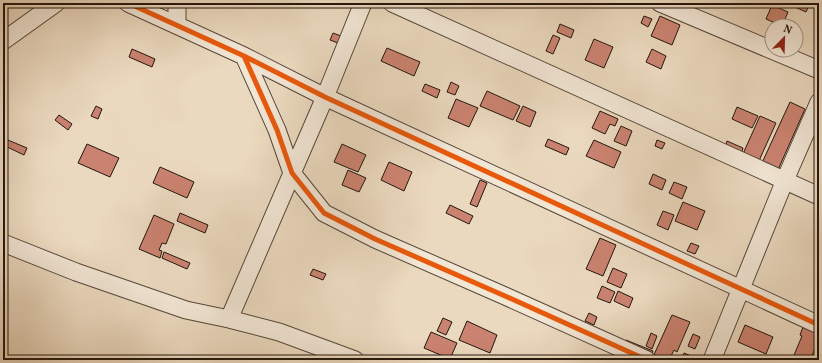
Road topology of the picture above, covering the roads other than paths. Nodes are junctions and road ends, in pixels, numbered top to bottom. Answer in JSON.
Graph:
{"nodes":[{"id":1,"x":56,"y":3,"type":"edge"},
{"id":2,"x":128,"y":3,"type":"edge"},
{"id":3,"x":177,"y":3,"type":"edge"},
{"id":4,"x":363,"y":3,"type":"edge"},
{"id":5,"x":392,"y":3,"type":"edge"},
{"id":6,"x":660,"y":3,"type":"edge"},
{"id":7,"x":177,"y":25,"type":"junction"},
{"id":8,"x":3,"y":41,"type":"edge"},
{"id":9,"x":244,"y":56,"type":"junction"},
{"id":10,"x":819,"y":70,"type":"edge"},
{"id":11,"x":325,"y":97,"type":"junction"},
{"id":12,"x":819,"y":102,"type":"edge"},
{"id":13,"x":292,"y":173,"type":"junction"},
{"id":14,"x":785,"y":180,"type":"junction"},
{"id":15,"x":819,"y":196,"type":"edge"},
{"id":16,"x":3,"y":244,"type":"edge"},
{"id":17,"x":741,"y":290,"type":"junction"},
{"id":18,"x":229,"y":319,"type":"junction"},
{"id":19,"x":819,"y":325,"type":"edge"},
{"id":20,"x":355,"y":360,"type":"edge"},
{"id":21,"x":647,"y":360,"type":"edge"},
{"id":22,"x":712,"y":360,"type":"edge"}],
"edges":[{"from":1,"to":8,"type":"street"},
{"from":2,"to":7,"type":"street"},
{"from":3,"to":7,"type":"street"},
{"from":4,"to":11,"type":"street"},
{"from":5,"to":14,"type":"street"},
{"from":6,"to":10,"type":"street"},
{"from":7,"to":9,"type":"street"},
{"from":9,"to":11,"type":"street"},
{"from":9,"to":13,"type":"street"},
{"from":11,"to":13,"type":"street"},
{"from":11,"to":17,"type":"street"},
{"from":12,"to":14,"type":"street"},
{"from":13,"to":18,"type":"street"},
{"from":13,"to":21,"type":"street"},
{"from":14,"to":15,"type":"street"},
{"from":14,"to":17,"type":"street"},
{"from":16,"to":18,"type":"street"},
{"from":17,"to":19,"type":"street"},
{"from":17,"to":22,"type":"street"},
{"from":18,"to":20,"type":"street"}]}
